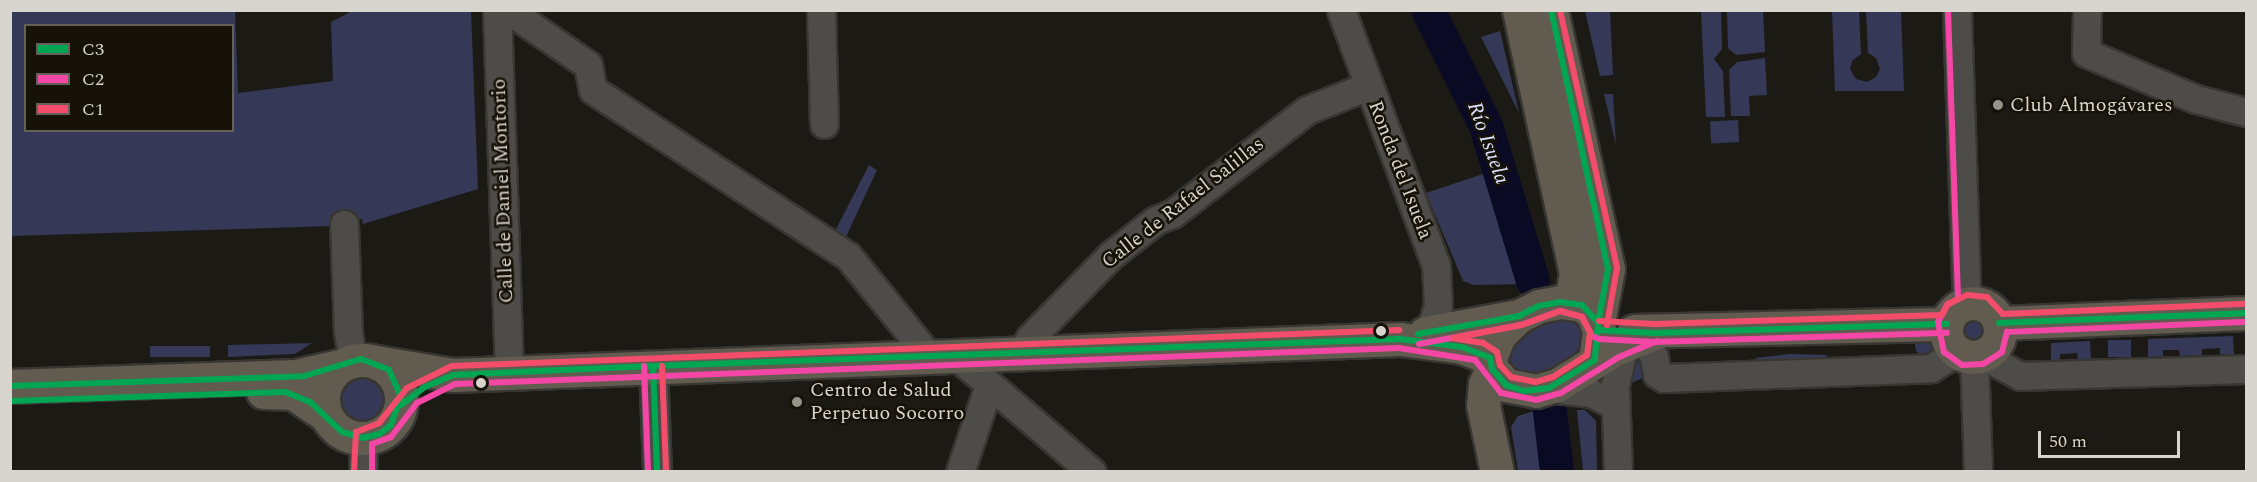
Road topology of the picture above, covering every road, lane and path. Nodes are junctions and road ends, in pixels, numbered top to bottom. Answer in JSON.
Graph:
{"nodes":[{"id":1,"x":497,"y":10,"type":"edge"},
{"id":2,"x":508,"y":10,"type":"edge"},
{"id":3,"x":821,"y":10,"type":"edge"},
{"id":4,"x":1341,"y":10,"type":"edge"},
{"id":5,"x":1518,"y":10,"type":"edge"},
{"id":6,"x":1551,"y":10,"type":"edge"},
{"id":7,"x":1957,"y":10,"type":"edge"},
{"id":8,"x":2087,"y":10,"type":"edge"},
{"id":9,"x":1368,"y":86,"type":"junction"},
{"id":10,"x":2247,"y":112,"type":"edge"},
{"id":11,"x":824,"y":124,"type":"dead end"},
{"id":12,"x":344,"y":224,"type":"dead end"},
{"id":13,"x":1608,"y":269,"type":"junction"},
{"id":14,"x":1571,"y":303,"type":"junction"},
{"id":15,"x":2247,"y":313,"type":"edge"},
{"id":16,"x":1519,"y":316,"type":"junction"},
{"id":17,"x":1415,"y":335,"type":"junction"},
{"id":18,"x":1966,"y":338,"type":"junction"},
{"id":19,"x":1618,"y":340,"type":"junction"},
{"id":20,"x":1022,"y":352,"type":"junction"},
{"id":21,"x":941,"y":355,"type":"junction"},
{"id":22,"x":356,"y":363,"type":"junction"},
{"id":23,"x":1491,"y":363,"type":"junction"},
{"id":24,"x":653,"y":366,"type":"junction"},
{"id":25,"x":2247,"y":369,"type":"edge"},
{"id":26,"x":509,"y":372,"type":"junction"},
{"id":27,"x":453,"y":375,"type":"junction"},
{"id":28,"x":989,"y":385,"type":"junction"},
{"id":29,"x":10,"y":386,"type":"edge"},
{"id":30,"x":1543,"y":390,"type":"junction"},
{"id":31,"x":10,"y":401,"type":"edge"},
{"id":32,"x":401,"y":405,"type":"junction"},
{"id":33,"x":1616,"y":406,"type":"junction"},
{"id":34,"x":326,"y":415,"type":"junction"},
{"id":35,"x":363,"y":438,"type":"junction"},
{"id":36,"x":1494,"y":457,"type":"edge"},
{"id":37,"x":1071,"y":462,"type":"edge"},
{"id":38,"x":363,"y":471,"type":"edge"},
{"id":39,"x":657,"y":471,"type":"edge"},
{"id":40,"x":960,"y":471,"type":"edge"},
{"id":41,"x":1092,"y":471,"type":"edge"},
{"id":42,"x":1618,"y":471,"type":"edge"},
{"id":43,"x":1977,"y":471,"type":"edge"}],
"edges":[{"from":1,"to":26,"type":"street","name":"Calle de Daniel Montorio"},
{"from":2,"to":21,"type":"street"},
{"from":3,"to":11,"type":"street"},
{"from":4,"to":9,"type":"street","name":"Ronda del Isuela"},
{"from":5,"to":14,"type":"main road"},
{"from":6,"to":13,"type":"main road"},
{"from":7,"to":18,"type":"street"},
{"from":8,"to":10,"type":"street"},
{"from":9,"to":17,"type":"street","name":"Ronda del Isuela"},
{"from":9,"to":20,"type":"street","name":"Calle de Rafael Salillas"},
{"from":12,"to":22,"type":"street"},
{"from":13,"to":19,"type":"main road"},
{"from":13,"to":19,"type":"main road"},
{"from":14,"to":16,"type":"main road"},
{"from":14,"to":19,"type":"main road"},
{"from":15,"to":18,"type":"main road"},
{"from":16,"to":17,"type":"main road"},
{"from":16,"to":23,"type":"main road"},
{"from":17,"to":20,"type":"main road"},
{"from":17,"to":23,"type":"main road"},
{"from":18,"to":19,"type":"main road"},
{"from":18,"to":19,"type":"street"},
{"from":18,"to":25,"type":"street"},
{"from":18,"to":43,"type":"street"},
{"from":19,"to":30,"type":"main road"},
{"from":19,"to":33,"type":"street"},
{"from":19,"to":33,"type":"street"},
{"from":20,"to":21,"type":"main road"},
{"from":21,"to":24,"type":"main road"},
{"from":21,"to":28,"type":"street"},
{"from":22,"to":27,"type":"main road"},
{"from":22,"to":29,"type":"main road"},
{"from":22,"to":32,"type":"main road"},
{"from":22,"to":34,"type":"main road"},
{"from":23,"to":30,"type":"main road"},
{"from":23,"to":36,"type":"main road"},
{"from":24,"to":26,"type":"main road"},
{"from":24,"to":39,"type":"street"},
{"from":26,"to":27,"type":"main road"},
{"from":27,"to":32,"type":"main road"},
{"from":28,"to":37,"type":"street"},
{"from":28,"to":40,"type":"street"},
{"from":30,"to":33,"type":"street"},
{"from":30,"to":36,"type":"main road"},
{"from":31,"to":34,"type":"main road"},
{"from":32,"to":35,"type":"main road"},
{"from":33,"to":42,"type":"street"},
{"from":34,"to":35,"type":"main road"},
{"from":35,"to":38,"type":"street"},
{"from":37,"to":41,"type":"street"}]}
